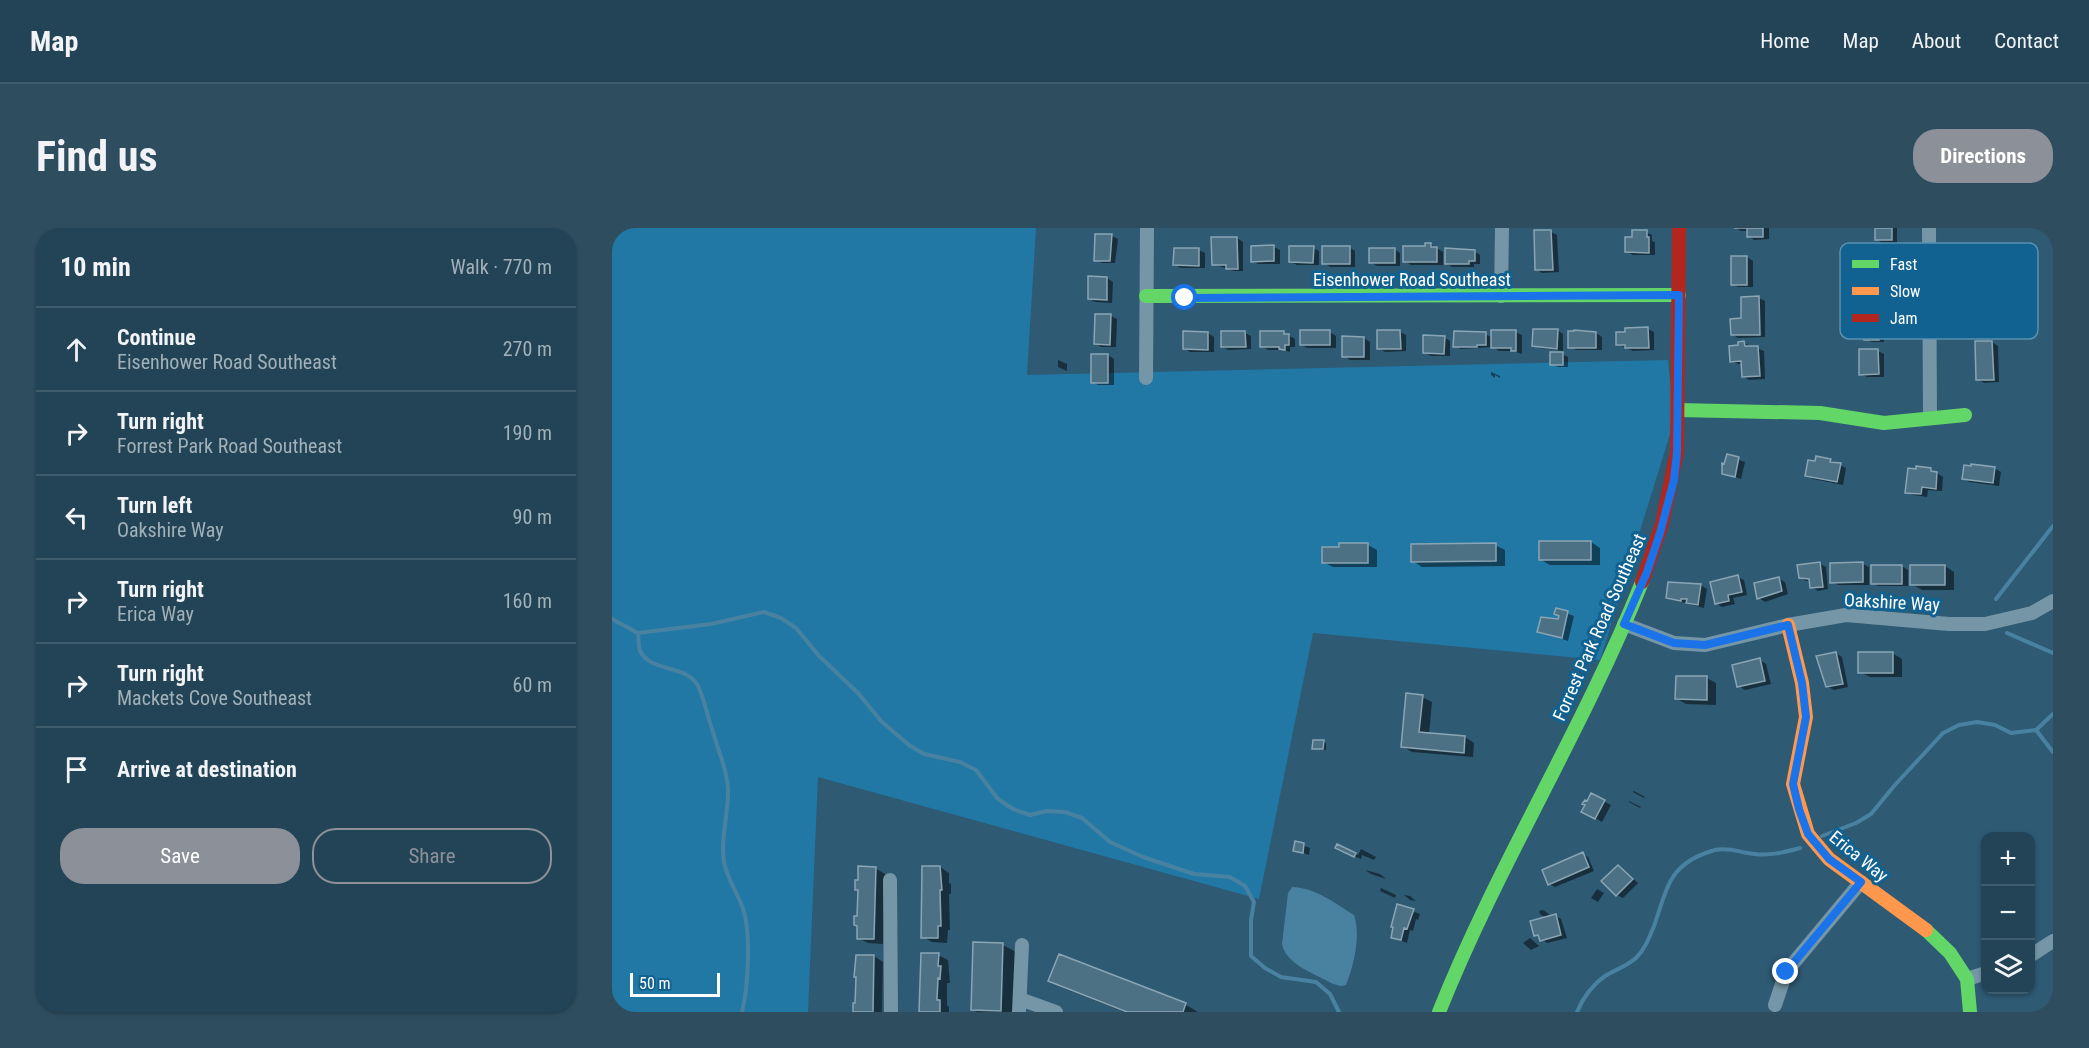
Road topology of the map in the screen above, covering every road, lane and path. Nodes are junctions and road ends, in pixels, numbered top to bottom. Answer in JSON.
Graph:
{"nodes":[{"id":1,"x":1147,"y":228,"type":"edge"},
{"id":2,"x":1502,"y":228,"type":"edge"},
{"id":3,"x":1679,"y":228,"type":"edge"},
{"id":4,"x":1929,"y":228,"type":"edge"},
{"id":5,"x":1929,"y":243,"type":"edge"},
{"id":6,"x":1679,"y":295,"type":"junction"},
{"id":7,"x":1146,"y":296,"type":"junction"},
{"id":8,"x":1501,"y":296,"type":"junction"},
{"id":9,"x":1930,"y":339,"type":"edge"},
{"id":10,"x":1146,"y":378,"type":"dead end"},
{"id":11,"x":1678,"y":410,"type":"junction"},
{"id":12,"x":1965,"y":415,"type":"dead end"},
{"id":13,"x":1930,"y":418,"type":"junction"},
{"id":14,"x":2053,"y":601,"type":"edge"},
{"id":15,"x":1624,"y":624,"type":"junction"},
{"id":16,"x":1788,"y":625,"type":"junction"},
{"id":17,"x":890,"y":880,"type":"dead end"},
{"id":18,"x":1861,"y":882,"type":"junction"},
{"id":19,"x":2053,"y":941,"type":"edge"},
{"id":20,"x":1022,"y":945,"type":"dead end"},
{"id":21,"x":2035,"y":953,"type":"edge"},
{"id":22,"x":1981,"y":975,"type":"edge"},
{"id":23,"x":1966,"y":980,"type":"junction"},
{"id":24,"x":1020,"y":1005,"type":"edge"},
{"id":25,"x":1775,"y":1005,"type":"dead end"},
{"id":26,"x":891,"y":1012,"type":"edge"},
{"id":27,"x":1056,"y":1012,"type":"edge"},
{"id":28,"x":1438,"y":1012,"type":"edge"},
{"id":29,"x":1970,"y":1012,"type":"edge"}],
"edges":[{"from":1,"to":7,"type":"street"},
{"from":2,"to":8,"type":"street"},
{"from":3,"to":6,"type":"street","name":"Forrest Park Road Southeast"},
{"from":4,"to":5,"type":"street"},
{"from":6,"to":8,"type":"street","name":"Eisenhower Road Southeast"},
{"from":6,"to":11,"type":"street","name":"Forrest Park Road Southeast"},
{"from":7,"to":8,"type":"street","name":"Eisenhower Road Southeast"},
{"from":7,"to":10,"type":"street"},
{"from":9,"to":13,"type":"street"},
{"from":11,"to":13,"type":"street"},
{"from":11,"to":15,"type":"street","name":"Forrest Park Road Southeast"},
{"from":12,"to":13,"type":"street"},
{"from":14,"to":16,"type":"street","name":"Oakshire Way"},
{"from":15,"to":16,"type":"street","name":"Oakshire Way"},
{"from":15,"to":28,"type":"street","name":"Forrest Park Road Southeast"},
{"from":16,"to":18,"type":"street","name":"Erica Way"},
{"from":17,"to":26,"type":"street"},
{"from":18,"to":23,"type":"street","name":"Erica Way"},
{"from":18,"to":25,"type":"street"},
{"from":19,"to":21,"type":"street"},
{"from":20,"to":24,"type":"street"},
{"from":22,"to":23,"type":"street"},
{"from":23,"to":29,"type":"street","name":"Erica Way"},
{"from":24,"to":27,"type":"street"}]}
